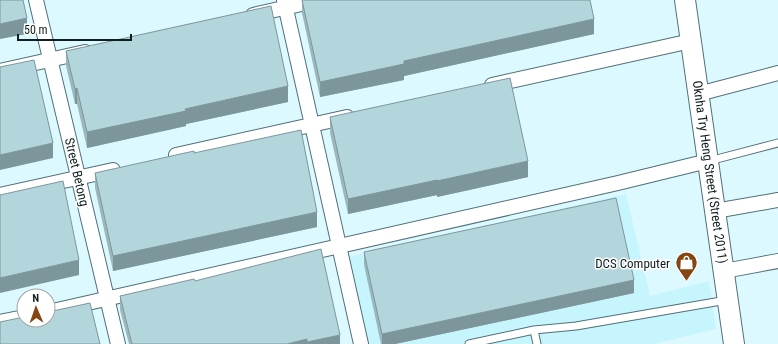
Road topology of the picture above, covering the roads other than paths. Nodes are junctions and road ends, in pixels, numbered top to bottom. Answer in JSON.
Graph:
{"nodes":[{"id":1,"x":36,"y":0,"type":"edge"},
{"id":2,"x":319,"y":0,"type":"edge"},
{"id":3,"x":685,"y":0,"type":"edge"},
{"id":4,"x":285,"y":4,"type":"edge"},
{"id":5,"x":240,"y":18,"type":"edge"},
{"id":6,"x":691,"y":41,"type":"junction"},
{"id":7,"x":95,"y":50,"type":"edge"},
{"id":8,"x":50,"y":60,"type":"junction"},
{"id":9,"x":0,"y":71,"type":"edge"},
{"id":10,"x":778,"y":73,"type":"edge"},
{"id":11,"x":482,"y":88,"type":"edge"},
{"id":12,"x":698,"y":94,"type":"junction"},
{"id":13,"x":358,"y":115,"type":"edge"},
{"id":14,"x":312,"y":125,"type":"junction"},
{"id":15,"x":778,"y":143,"type":"edge"},
{"id":16,"x":164,"y":158,"type":"edge"},
{"id":17,"x":708,"y":161,"type":"junction"},
{"id":18,"x":125,"y":167,"type":"edge"},
{"id":19,"x":78,"y":177,"type":"junction"},
{"id":20,"x":0,"y":194,"type":"edge"},
{"id":21,"x":778,"y":200,"type":"edge"},
{"id":22,"x":715,"y":212,"type":"junction"},
{"id":23,"x":339,"y":246,"type":"junction"},
{"id":24,"x":778,"y":261,"type":"edge"},
{"id":25,"x":724,"y":271,"type":"junction"},
{"id":26,"x":107,"y":298,"type":"junction"},
{"id":27,"x":728,"y":299,"type":"junction"},
{"id":28,"x":56,"y":310,"type":"edge"},
{"id":29,"x":16,"y":319,"type":"edge"},
{"id":30,"x":0,"y":322,"type":"edge"},
{"id":31,"x":534,"y":330,"type":"junction"},
{"id":32,"x":118,"y":344,"type":"edge"},
{"id":33,"x":361,"y":344,"type":"edge"},
{"id":34,"x":469,"y":344,"type":"edge"},
{"id":35,"x":537,"y":344,"type":"edge"},
{"id":36,"x":734,"y":344,"type":"edge"}],
"edges":[{"from":1,"to":8,"type":"street","name":"Street Betong"},
{"from":2,"to":4,"type":"street"},
{"from":3,"to":6,"type":"main road","name":"Oknha Try Heng Street (Street 2011)"},
{"from":4,"to":5,"type":"street"},
{"from":4,"to":14,"type":"street"},
{"from":6,"to":11,"type":"street"},
{"from":6,"to":12,"type":"main road","name":"Oknha Try Heng Street (Street 2011)"},
{"from":7,"to":8,"type":"street"},
{"from":8,"to":9,"type":"street"},
{"from":8,"to":19,"type":"street","name":"Street Betong"},
{"from":10,"to":12,"type":"street"},
{"from":12,"to":17,"type":"main road","name":"Oknha Try Heng Street (Street 2011)"},
{"from":13,"to":14,"type":"street"},
{"from":14,"to":16,"type":"street"},
{"from":14,"to":23,"type":"street"},
{"from":15,"to":17,"type":"lane"},
{"from":17,"to":22,"type":"main road","name":"Oknha Try Heng Street (Street 2011)"},
{"from":17,"to":23,"type":"street"},
{"from":18,"to":19,"type":"street"},
{"from":19,"to":20,"type":"street"},
{"from":19,"to":26,"type":"street","name":"Street Betong"},
{"from":21,"to":22,"type":"street"},
{"from":22,"to":25,"type":"main road","name":"Oknha Try Heng Street (Street 2011)"},
{"from":23,"to":26,"type":"street"},
{"from":23,"to":33,"type":"street"},
{"from":24,"to":25,"type":"street"},
{"from":25,"to":27,"type":"main road","name":"Oknha Try Heng Street (Street 2011)"},
{"from":26,"to":28,"type":"street"},
{"from":26,"to":32,"type":"street","name":"Street Betong"},
{"from":27,"to":31,"type":"lane"},
{"from":27,"to":36,"type":"main road","name":"Oknha Try Heng Street (Street 2011)"},
{"from":29,"to":30,"type":"street"},
{"from":31,"to":34,"type":"lane"},
{"from":31,"to":35,"type":"lane"}]}
